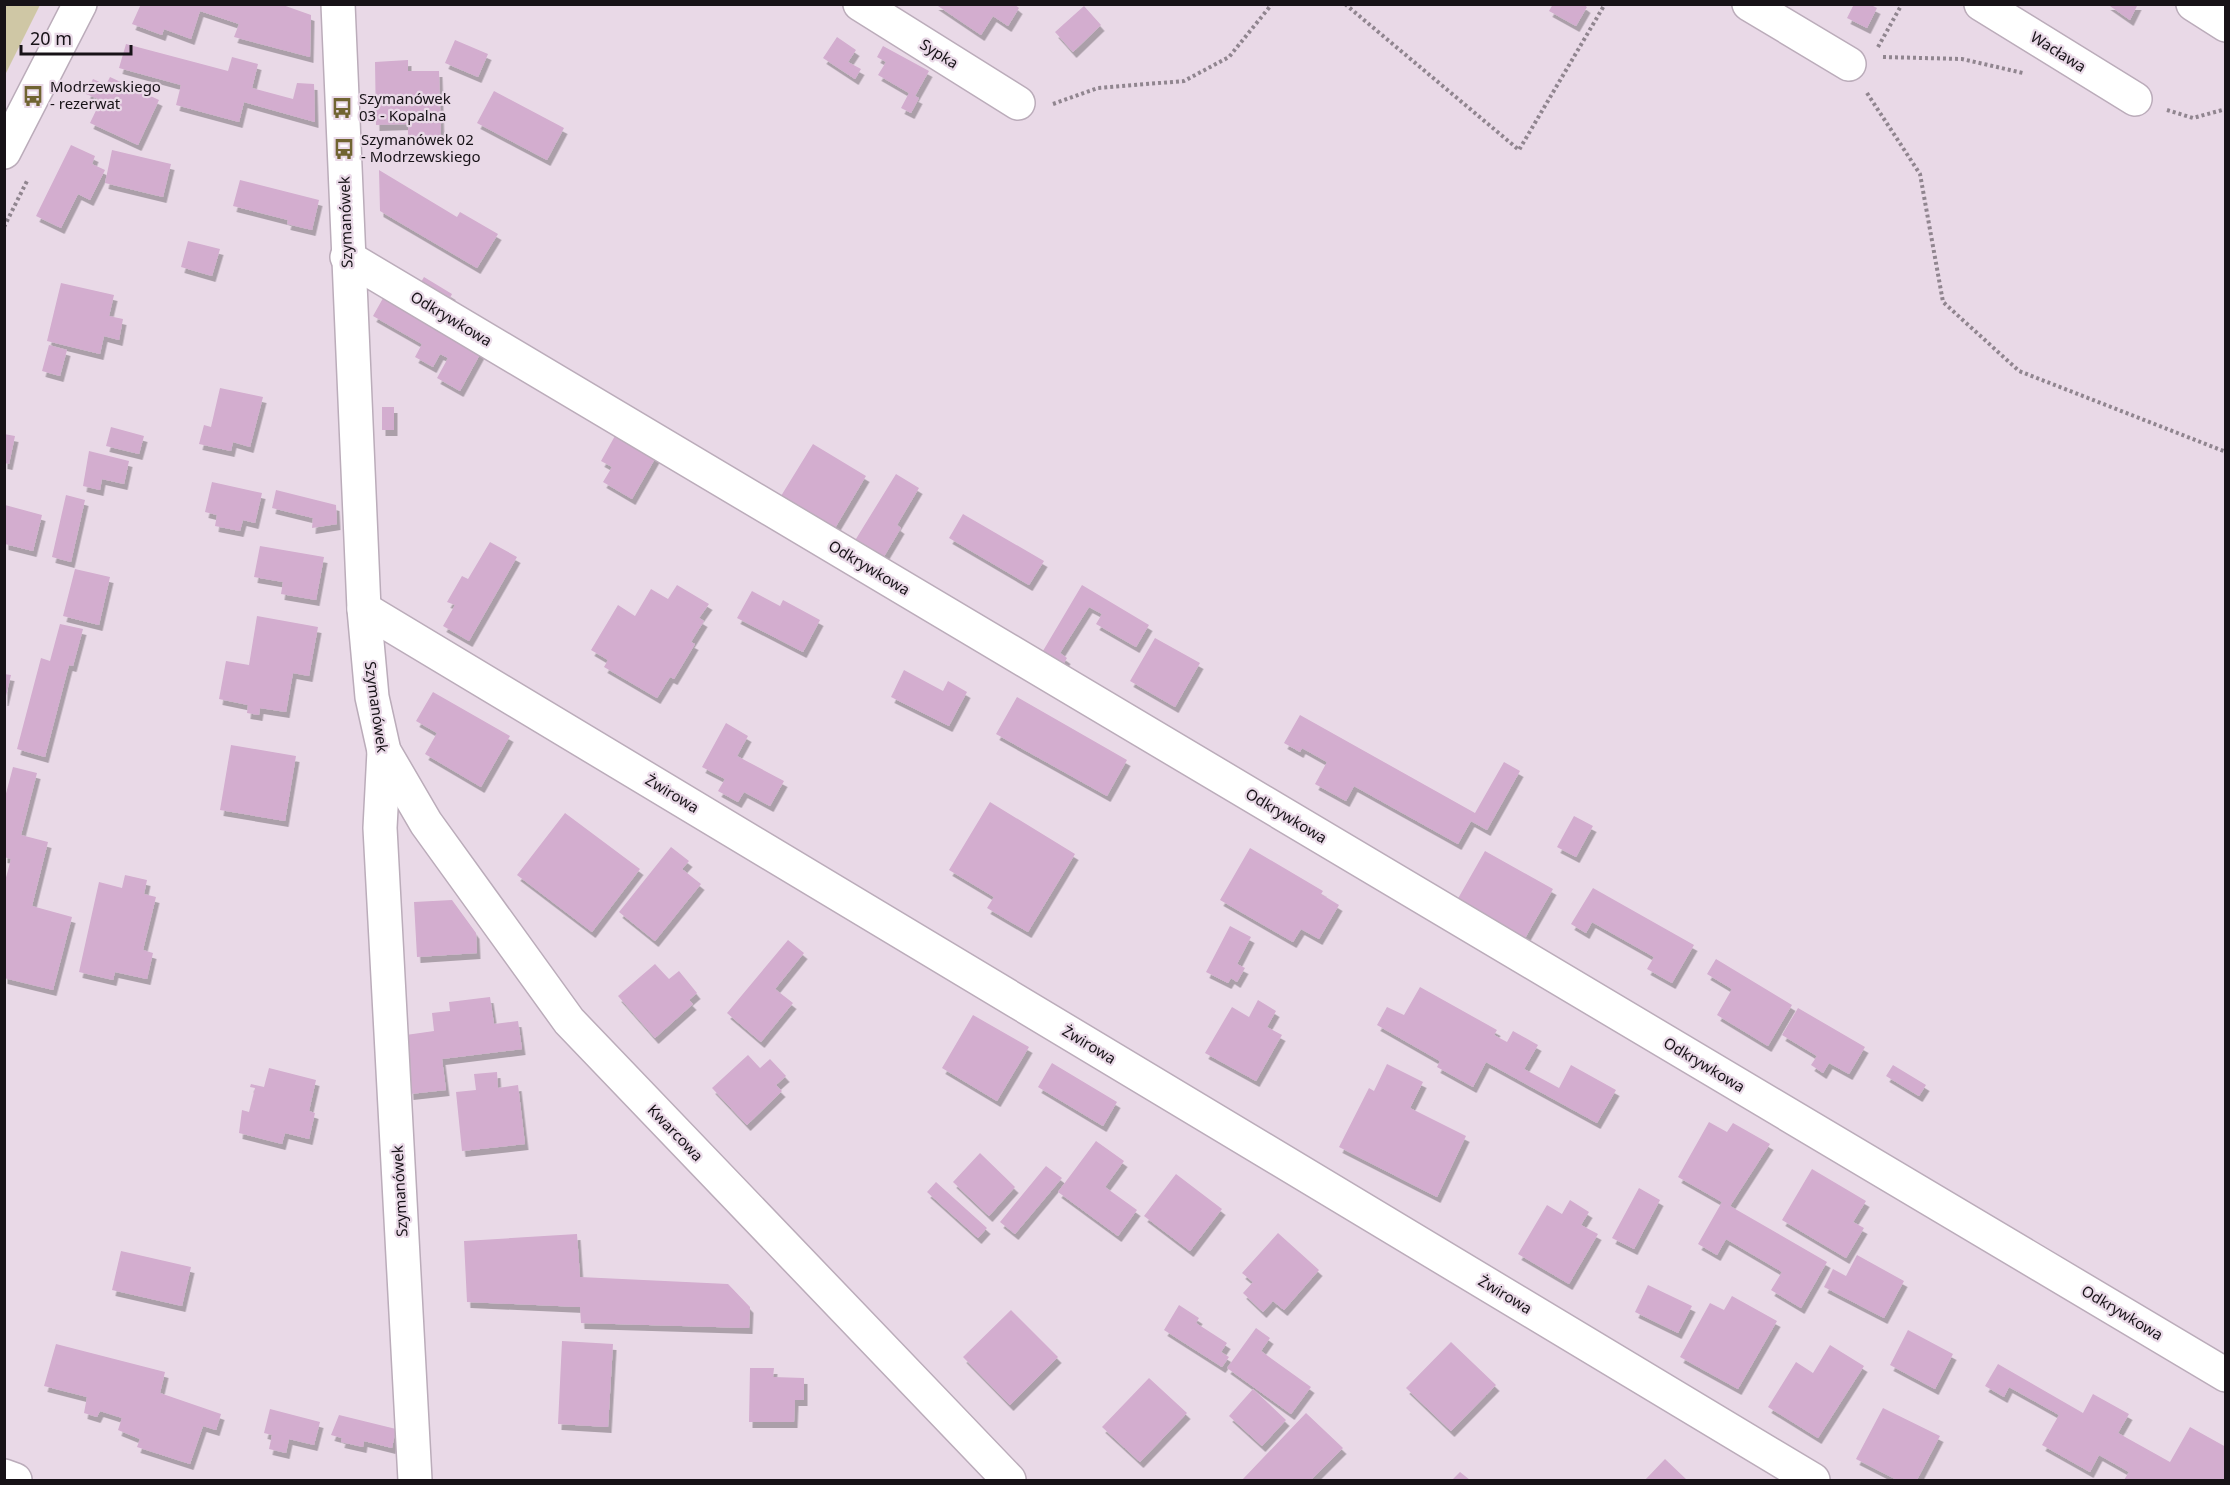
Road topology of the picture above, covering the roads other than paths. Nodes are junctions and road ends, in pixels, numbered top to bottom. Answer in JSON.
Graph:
{"nodes":[{"id":1,"x":80,"y":4,"type":"edge"},
{"id":2,"x":338,"y":4,"type":"edge"},
{"id":3,"x":860,"y":4,"type":"edge"},
{"id":4,"x":1749,"y":4,"type":"edge"},
{"id":5,"x":1981,"y":4,"type":"edge"},
{"id":6,"x":2193,"y":4,"type":"edge"},
{"id":7,"x":2226,"y":25,"type":"edge"},
{"id":8,"x":1849,"y":64,"type":"road end"},
{"id":9,"x":2135,"y":99,"type":"dead end"},
{"id":10,"x":1018,"y":104,"type":"road end"},
{"id":11,"x":4,"y":152,"type":"edge"},
{"id":12,"x":347,"y":257,"type":"junction"},
{"id":13,"x":364,"y":609,"type":"junction"},
{"id":14,"x":384,"y":751,"type":"junction"},
{"id":15,"x":2226,"y":1375,"type":"edge"},
{"id":16,"x":4,"y":1476,"type":"edge"},
{"id":17,"x":15,"y":1480,"type":"edge"},
{"id":18,"x":415,"y":1480,"type":"edge"},
{"id":19,"x":1009,"y":1480,"type":"edge"},
{"id":20,"x":1813,"y":1480,"type":"edge"}],
"edges":[{"from":1,"to":11,"type":"street"},
{"from":2,"to":12,"type":"street","name":"Szymanówek"},
{"from":3,"to":10,"type":"street","name":"Sypka"},
{"from":4,"to":8,"type":"street"},
{"from":5,"to":9,"type":"street","name":"Wacława"},
{"from":6,"to":7,"type":"street"},
{"from":12,"to":13,"type":"street","name":"Szymanówek"},
{"from":12,"to":15,"type":"street","name":"Odkrywkowa"},
{"from":13,"to":14,"type":"street","name":"Szymanówek"},
{"from":13,"to":20,"type":"street","name":"Żwirowa"},
{"from":14,"to":18,"type":"street","name":"Szymanówek"},
{"from":14,"to":19,"type":"street","name":"Kwarcowa"},
{"from":16,"to":17,"type":"street"}]}
